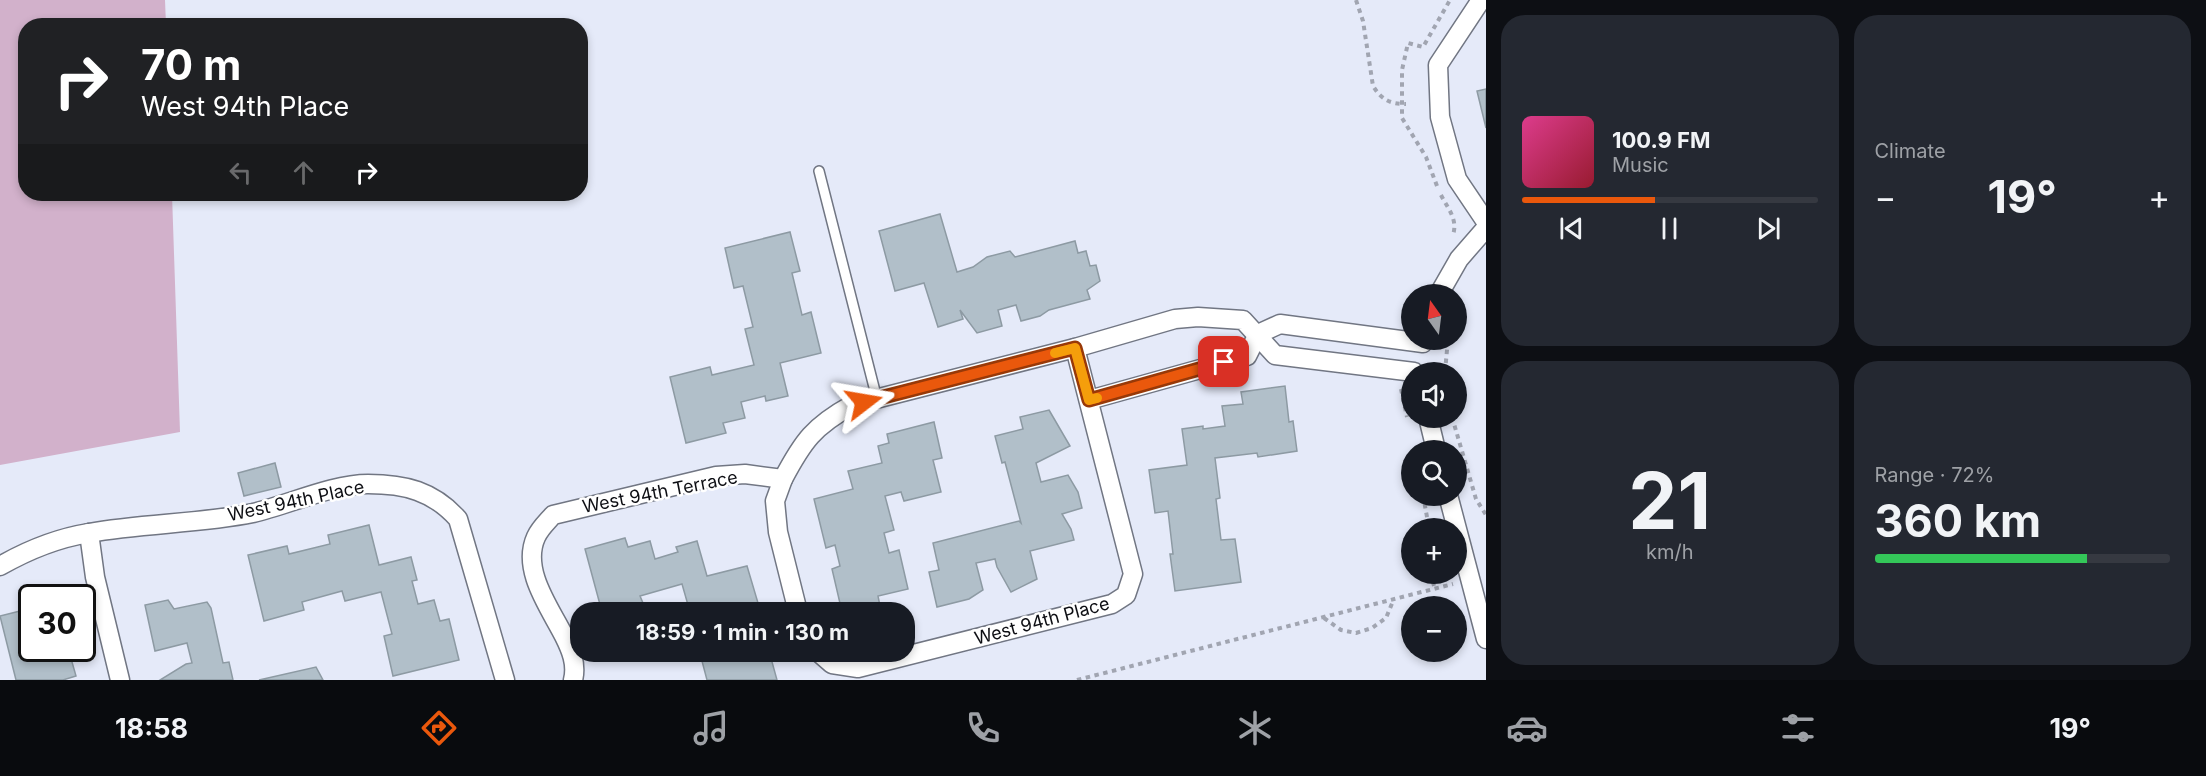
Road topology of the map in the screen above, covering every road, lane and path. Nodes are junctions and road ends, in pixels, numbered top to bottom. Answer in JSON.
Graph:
{"nodes":[{"id":1,"x":1356,"y":0,"type":"edge"},
{"id":2,"x":1481,"y":0,"type":"edge"},
{"id":3,"x":1406,"y":105,"type":"dead end"},
{"id":4,"x":819,"y":171,"type":"dead end"},
{"id":5,"x":1486,"y":222,"type":"edge"},
{"id":6,"x":1486,"y":228,"type":"edge"},
{"id":7,"x":1445,"y":284,"type":"edge"},
{"id":8,"x":1258,"y":334,"type":"junction"},
{"id":9,"x":1401,"y":338,"type":"edge"},
{"id":10,"x":1075,"y":348,"type":"junction"},
{"id":11,"x":1401,"y":370,"type":"edge"},
{"id":12,"x":877,"y":399,"type":"junction"},
{"id":13,"x":1089,"y":400,"type":"junction"},
{"id":14,"x":1455,"y":428,"type":"edge"},
{"id":15,"x":783,"y":478,"type":"junction"},
{"id":16,"x":1451,"y":506,"type":"edge"},
{"id":17,"x":1486,"y":515,"type":"edge"},
{"id":18,"x":89,"y":533,"type":"junction"},
{"id":19,"x":0,"y":566,"type":"edge"},
{"id":20,"x":1433,"y":584,"type":"edge"},
{"id":21,"x":1450,"y":585,"type":"dead end"},
{"id":22,"x":1435,"y":589,"type":"junction"},
{"id":23,"x":1393,"y":600,"type":"junction"},
{"id":24,"x":796,"y":602,"type":"edge"},
{"id":25,"x":1324,"y":618,"type":"junction"},
{"id":26,"x":1486,"y":639,"type":"edge"},
{"id":27,"x":915,"y":654,"type":"edge"},
{"id":28,"x":830,"y":662,"type":"edge"},
{"id":29,"x":882,"y":662,"type":"edge"},
{"id":30,"x":120,"y":680,"type":"edge"},
{"id":31,"x":505,"y":680,"type":"edge"},
{"id":32,"x":573,"y":680,"type":"edge"},
{"id":33,"x":1077,"y":680,"type":"edge"}],
"edges":[{"from":1,"to":3,"type":"path"},
{"from":2,"to":5,"type":"street"},
{"from":4,"to":12,"type":"lane"},
{"from":6,"to":7,"type":"street"},
{"from":8,"to":9,"type":"street"},
{"from":8,"to":10,"type":"street"},
{"from":8,"to":11,"type":"street"},
{"from":8,"to":13,"type":"street"},
{"from":10,"to":12,"type":"street"},
{"from":10,"to":13,"type":"street","name":"West 94th Place"},
{"from":12,"to":15,"type":"street"},
{"from":13,"to":27,"type":"street","name":"West 94th Place"},
{"from":14,"to":17,"type":"path"},
{"from":15,"to":24,"type":"street"},
{"from":15,"to":32,"type":"street","name":"West 94th Terrace"},
{"from":16,"to":26,"type":"street"},
{"from":18,"to":19,"type":"street","name":"West 94th Place"},
{"from":18,"to":30,"type":"street"},
{"from":18,"to":31,"type":"street","name":"West 94th Place"},
{"from":20,"to":22,"type":"path"},
{"from":21,"to":22,"type":"path"},
{"from":22,"to":23,"type":"path"},
{"from":23,"to":25,"type":"path"},
{"from":23,"to":25,"type":"path"},
{"from":25,"to":33,"type":"path"},
{"from":28,"to":29,"type":"street","name":"West 94th Place"}]}
